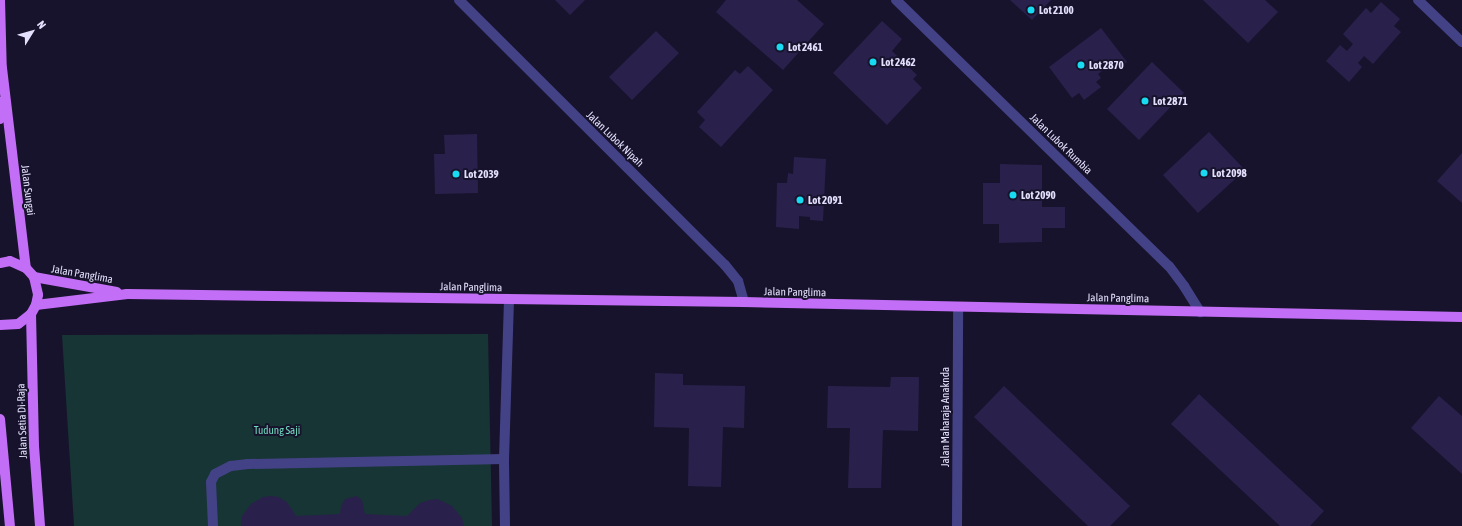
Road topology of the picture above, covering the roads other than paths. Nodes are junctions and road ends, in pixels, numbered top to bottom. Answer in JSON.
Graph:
{"nodes":[{"id":1,"x":0,"y":0,"type":"edge"},
{"id":2,"x":459,"y":0,"type":"edge"},
{"id":3,"x":896,"y":0,"type":"edge"},
{"id":4,"x":1418,"y":0,"type":"edge"},
{"id":5,"x":1462,"y":42,"type":"edge"},
{"id":6,"x":2,"y":68,"type":"junction"},
{"id":7,"x":0,"y":119,"type":"edge"},
{"id":8,"x":0,"y":263,"type":"edge"},
{"id":9,"x":26,"y":268,"type":"junction"},
{"id":10,"x":34,"y":277,"type":"junction"},
{"id":11,"x":127,"y":294,"type":"junction"},
{"id":12,"x":510,"y":300,"type":"junction"},
{"id":13,"x":744,"y":302,"type":"junction"},
{"id":14,"x":36,"y":305,"type":"junction"},
{"id":15,"x":958,"y":307,"type":"junction"},
{"id":16,"x":1200,"y":312,"type":"junction"},
{"id":17,"x":31,"y":314,"type":"junction"},
{"id":18,"x":1462,"y":317,"type":"edge"},
{"id":19,"x":0,"y":325,"type":"edge"},
{"id":20,"x":0,"y":419,"type":"edge"},
{"id":21,"x":504,"y":459,"type":"junction"},
{"id":22,"x":10,"y":526,"type":"edge"},
{"id":23,"x":40,"y":526,"type":"edge"},
{"id":24,"x":213,"y":526,"type":"edge"},
{"id":25,"x":505,"y":526,"type":"edge"},
{"id":26,"x":957,"y":526,"type":"edge"}],
"edges":[{"from":1,"to":6,"type":"main road","name":"Jalan Sungai"},
{"from":2,"to":13,"type":"street","name":"Jalan Lubok Nipah"},
{"from":3,"to":16,"type":"street","name":"Jalan Lubok Rumbia"},
{"from":4,"to":5,"type":"street"},
{"from":6,"to":7,"type":"main road","name":"Jalan Sungai"},
{"from":6,"to":9,"type":"main road","name":"Jalan Sungai"},
{"from":8,"to":9,"type":"main road"},
{"from":9,"to":10,"type":"main road"},
{"from":10,"to":11,"type":"main road","name":"Jalan Panglima"},
{"from":10,"to":14,"type":"main road"},
{"from":11,"to":12,"type":"main road","name":"Jalan Panglima"},
{"from":11,"to":14,"type":"main road","name":"Jalan Panglima"},
{"from":12,"to":13,"type":"main road","name":"Jalan Panglima"},
{"from":12,"to":21,"type":"street"},
{"from":13,"to":15,"type":"main road","name":"Jalan Panglima"},
{"from":14,"to":17,"type":"main road"},
{"from":15,"to":16,"type":"main road","name":"Jalan Panglima"},
{"from":15,"to":26,"type":"street","name":"Jalan Maharaja Anaknda"},
{"from":16,"to":18,"type":"main road","name":"Jalan Panglima"},
{"from":17,"to":19,"type":"main road"},
{"from":17,"to":23,"type":"main road","name":"Jalan Setia Di-Raja"},
{"from":20,"to":22,"type":"main road","name":"Jalan Setia Di-Raja"},
{"from":21,"to":24,"type":"street"},
{"from":21,"to":25,"type":"street"}]}
